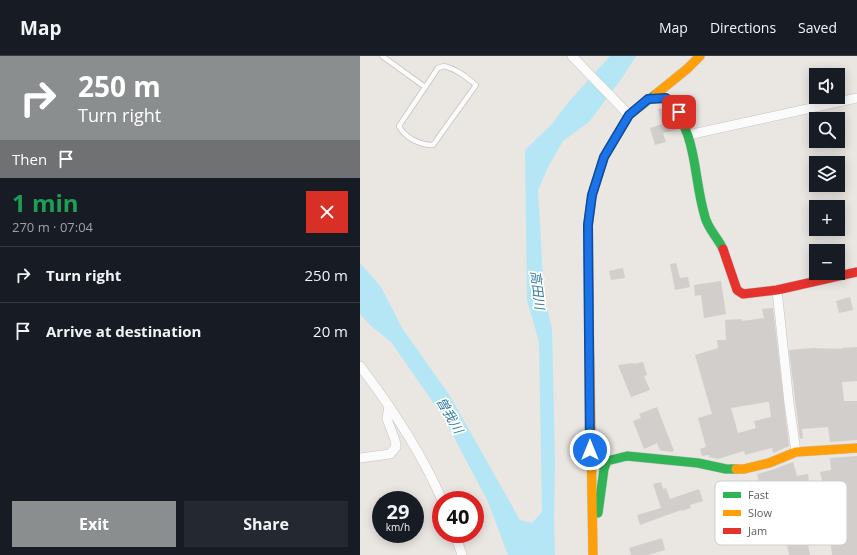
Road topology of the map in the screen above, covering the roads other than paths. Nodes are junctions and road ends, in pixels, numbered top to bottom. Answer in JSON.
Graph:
{"nodes":[{"id":1,"x":382,"y":56,"type":"edge"},
{"id":2,"x":700,"y":56,"type":"edge"},
{"id":3,"x":575,"y":59,"type":"edge"},
{"id":4,"x":424,"y":87,"type":"junction"},
{"id":5,"x":857,"y":98,"type":"edge"},
{"id":6,"x":648,"y":99,"type":"junction"},
{"id":7,"x":627,"y":113,"type":"junction"},
{"id":8,"x":688,"y":135,"type":"junction"},
{"id":9,"x":857,"y":272,"type":"edge"},
{"id":10,"x":777,"y":290,"type":"junction"},
{"id":11,"x":360,"y":366,"type":"edge"},
{"id":12,"x":389,"y":406,"type":"junction"},
{"id":13,"x":857,"y":448,"type":"edge"},
{"id":14,"x":796,"y":452,"type":"junction"},
{"id":15,"x":360,"y":458,"type":"edge"},
{"id":16,"x":438,"y":491,"type":"edge"},
{"id":17,"x":592,"y":540,"type":"junction"},
{"id":18,"x":458,"y":543,"type":"edge"},
{"id":19,"x":462,"y":555,"type":"edge"},
{"id":20,"x":593,"y":555,"type":"edge"}],
"edges":[{"from":1,"to":4,"type":"lane"},
{"from":2,"to":6,"type":"street"},
{"from":3,"to":7,"type":"street"},
{"from":4,"to":4,"type":"lane"},
{"from":5,"to":8,"type":"street"},
{"from":6,"to":7,"type":"street"},
{"from":6,"to":8,"type":"street"},
{"from":7,"to":17,"type":"street"},
{"from":8,"to":10,"type":"street"},
{"from":9,"to":10,"type":"street"},
{"from":10,"to":14,"type":"street"},
{"from":11,"to":12,"type":"street"},
{"from":12,"to":15,"type":"street"},
{"from":12,"to":16,"type":"street"},
{"from":13,"to":14,"type":"street"},
{"from":14,"to":17,"type":"street"},
{"from":17,"to":20,"type":"street"},
{"from":18,"to":19,"type":"street"}]}
